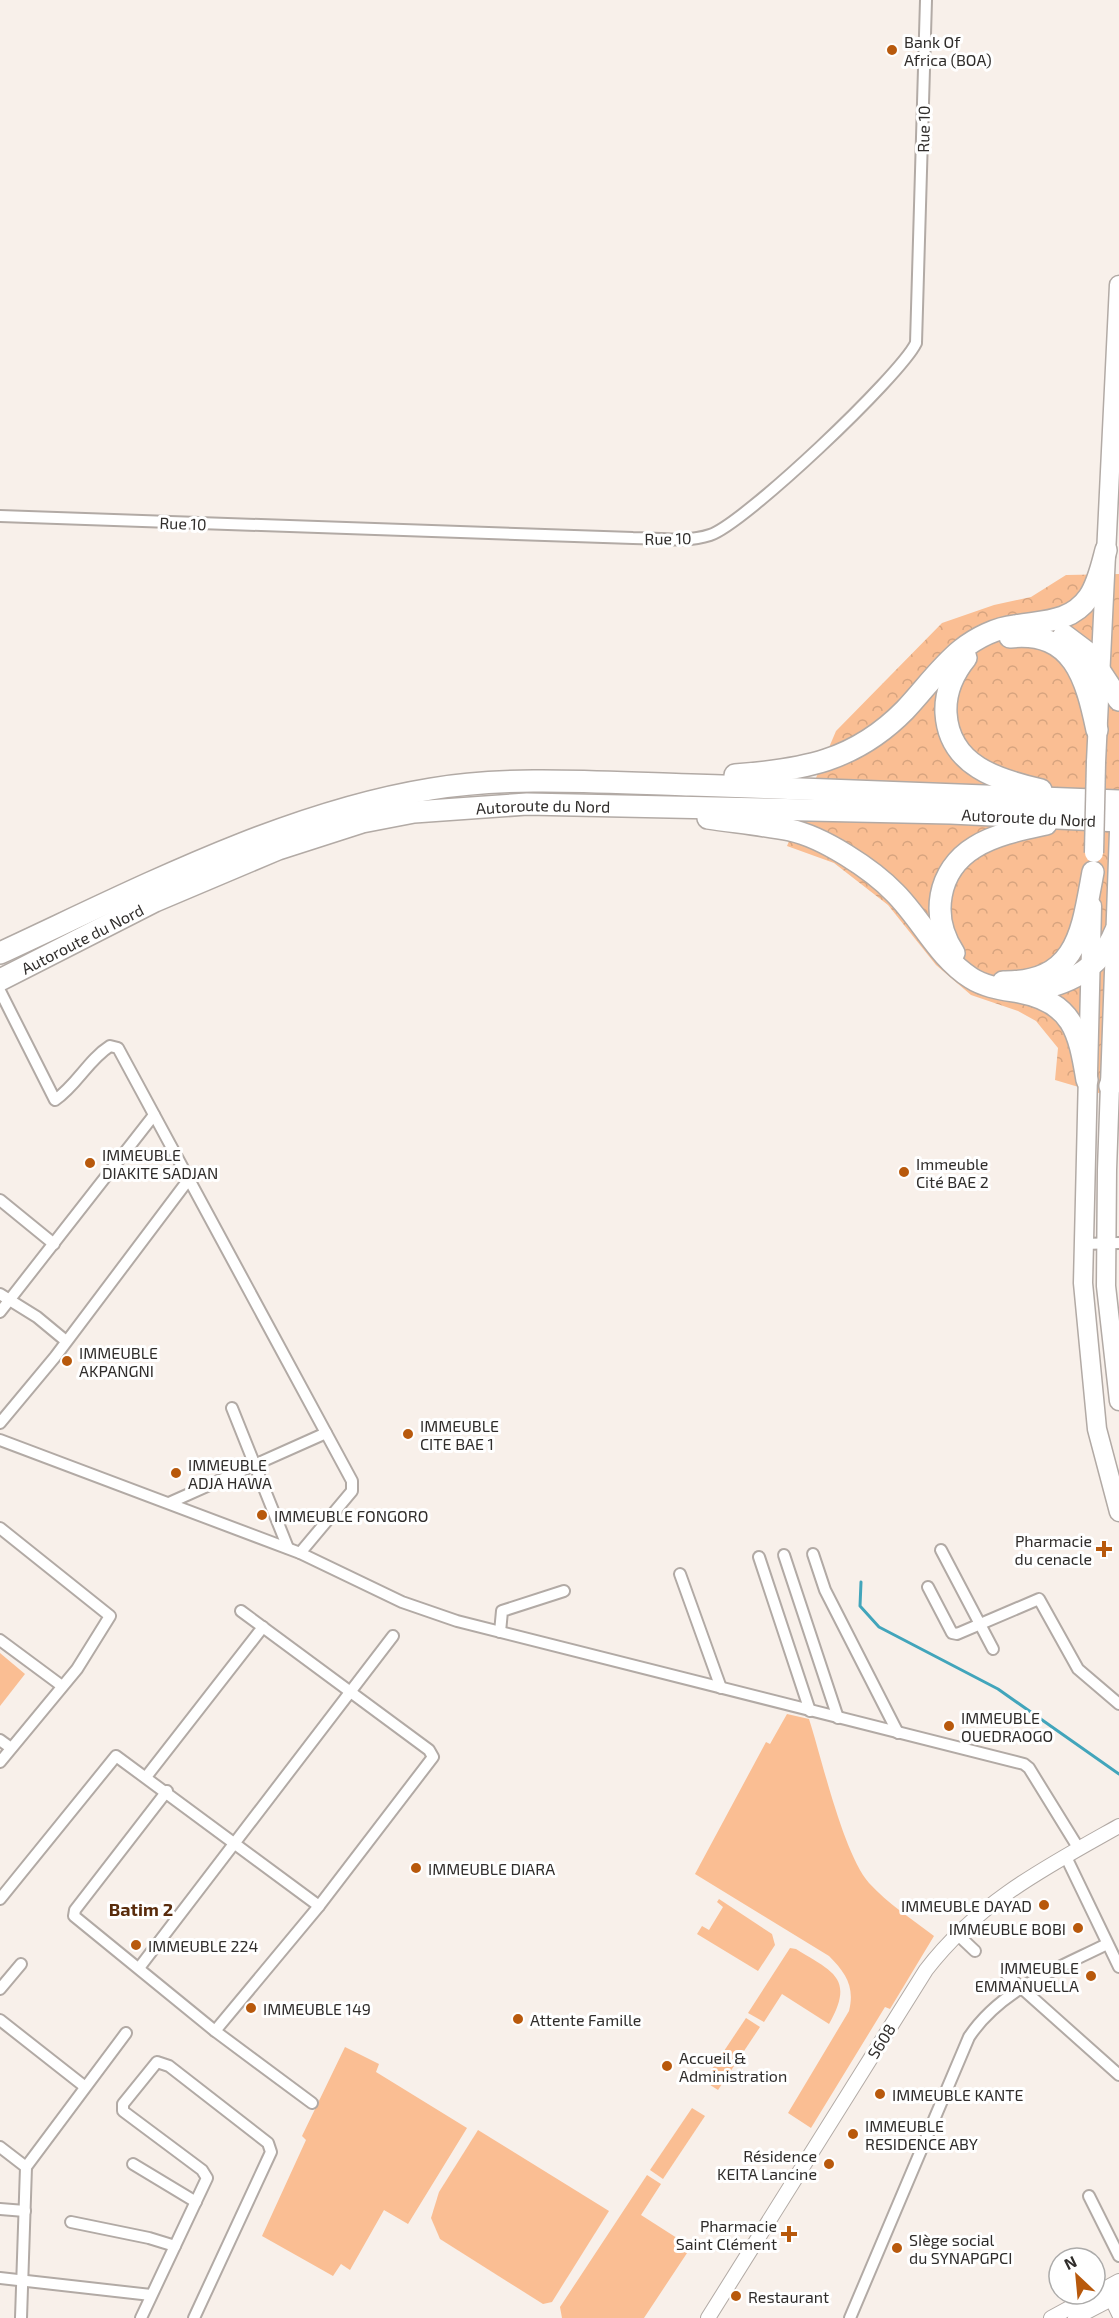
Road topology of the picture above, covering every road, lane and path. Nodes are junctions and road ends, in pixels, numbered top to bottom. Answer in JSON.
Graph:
{"nodes":[{"id":1,"x":926,"y":0,"type":"edge"},
{"id":2,"x":1119,"y":285,"type":"edge"},
{"id":3,"x":0,"y":516,"type":"edge"},
{"id":4,"x":1106,"y":550,"type":"junction"},
{"id":5,"x":1029,"y":625,"type":"junction"},
{"id":6,"x":1101,"y":670,"type":"junction"},
{"id":7,"x":1119,"y":700,"type":"edge"},
{"id":8,"x":1097,"y":730,"type":"junction"},
{"id":9,"x":645,"y":784,"type":"junction"},
{"id":10,"x":1086,"y":800,"type":"junction"},
{"id":11,"x":1119,"y":801,"type":"edge"},
{"id":12,"x":636,"y":807,"type":"junction"},
{"id":13,"x":1067,"y":820,"type":"junction"},
{"id":14,"x":1119,"y":821,"type":"edge"},
{"id":15,"x":1119,"y":831,"type":"edge"},
{"id":16,"x":1118,"y":854,"type":"edge"},
{"id":17,"x":1093,"y":863,"type":"junction"},
{"id":18,"x":1115,"y":932,"type":"junction"},
{"id":19,"x":0,"y":953,"type":"edge"},
{"id":20,"x":1091,"y":968,"type":"junction"},
{"id":21,"x":0,"y":980,"type":"edge"},
{"id":22,"x":0,"y":991,"type":"edge"},
{"id":23,"x":1022,"y":993,"type":"junction"},
{"id":24,"x":1119,"y":1062,"type":"edge"},
{"id":25,"x":1087,"y":1080,"type":"junction"},
{"id":26,"x":1110,"y":1086,"type":"junction"},
{"id":27,"x":154,"y":1115,"type":"junction"},
{"id":28,"x":189,"y":1179,"type":"junction"},
{"id":29,"x":0,"y":1200,"type":"edge"},
{"id":30,"x":1113,"y":1243,"type":"edge"},
{"id":31,"x":54,"y":1244,"type":"junction"},
{"id":32,"x":1083,"y":1244,"type":"junction"},
{"id":33,"x":5,"y":1297,"type":"edge"},
{"id":34,"x":0,"y":1312,"type":"edge"},
{"id":35,"x":1108,"y":1324,"type":"junction"},
{"id":36,"x":1086,"y":1327,"type":"junction"},
{"id":37,"x":66,"y":1341,"type":"junction"},
{"id":38,"x":1118,"y":1393,"type":"edge"},
{"id":39,"x":232,"y":1408,"type":"dead end"},
{"id":40,"x":0,"y":1424,"type":"edge"},
{"id":41,"x":326,"y":1433,"type":"junction"},
{"id":42,"x":0,"y":1440,"type":"edge"},
{"id":43,"x":256,"y":1464,"type":"junction"},
{"id":44,"x":169,"y":1503,"type":"junction"},
{"id":45,"x":1119,"y":1512,"type":"edge"},
{"id":46,"x":0,"y":1528,"type":"edge"},
{"id":47,"x":288,"y":1548,"type":"junction"},
{"id":48,"x":941,"y":1550,"type":"dead end"},
{"id":49,"x":300,"y":1553,"type":"junction"},
{"id":50,"x":813,"y":1554,"type":"dead end"},
{"id":51,"x":784,"y":1555,"type":"dead end"},
{"id":52,"x":759,"y":1557,"type":"dead end"},
{"id":53,"x":680,"y":1574,"type":"dead end"},
{"id":54,"x":928,"y":1587,"type":"dead end"},
{"id":55,"x":564,"y":1591,"type":"dead end"},
{"id":56,"x":241,"y":1611,"type":"dead end"},
{"id":57,"x":980,"y":1622,"type":"junction"},
{"id":58,"x":263,"y":1627,"type":"junction"},
{"id":59,"x":500,"y":1632,"type":"junction"},
{"id":60,"x":393,"y":1636,"type":"dead end"},
{"id":61,"x":0,"y":1640,"type":"edge"},
{"id":62,"x":993,"y":1649,"type":"dead end"},
{"id":63,"x":62,"y":1686,"type":"junction"},
{"id":64,"x":721,"y":1688,"type":"junction"},
{"id":65,"x":350,"y":1691,"type":"junction"},
{"id":66,"x":1119,"y":1704,"type":"edge"},
{"id":67,"x":810,"y":1711,"type":"junction"},
{"id":68,"x":838,"y":1718,"type":"junction"},
{"id":69,"x":898,"y":1733,"type":"junction"},
{"id":70,"x":0,"y":1740,"type":"edge"},
{"id":71,"x":11,"y":1748,"type":"junction"},
{"id":72,"x":0,"y":1762,"type":"edge"},
{"id":73,"x":147,"y":1777,"type":"junction"},
{"id":74,"x":167,"y":1791,"type":"junction"},
{"id":75,"x":1119,"y":1826,"type":"edge"},
{"id":76,"x":234,"y":1841,"type":"junction"},
{"id":77,"x":1079,"y":1849,"type":"junction"},
{"id":78,"x":1066,"y":1857,"type":"junction"},
{"id":79,"x":0,"y":1899,"type":"edge"},
{"id":80,"x":319,"y":1906,"type":"junction"},
{"id":81,"x":956,"y":1933,"type":"junction"},
{"id":82,"x":1107,"y":1944,"type":"junction"},
{"id":83,"x":975,"y":1951,"type":"dead end"},
{"id":84,"x":21,"y":1964,"type":"dead end"},
{"id":85,"x":1119,"y":1967,"type":"edge"},
{"id":86,"x":139,"y":1968,"type":"junction"},
{"id":87,"x":1007,"y":1975,"type":"dead end"},
{"id":88,"x":1021,"y":1987,"type":"junction"},
{"id":89,"x":0,"y":1989,"type":"edge"},
{"id":90,"x":0,"y":2020,"type":"edge"},
{"id":91,"x":215,"y":2031,"type":"junction"},
{"id":92,"x":126,"y":2033,"type":"dead end"},
{"id":93,"x":1119,"y":2075,"type":"edge"},
{"id":94,"x":84,"y":2086,"type":"junction"},
{"id":95,"x":312,"y":2103,"type":"dead end"},
{"id":96,"x":0,"y":2147,"type":"edge"},
{"id":97,"x":133,"y":2164,"type":"dead end"},
{"id":98,"x":26,"y":2167,"type":"junction"},
{"id":99,"x":1089,"y":2196,"type":"dead end"},
{"id":100,"x":196,"y":2202,"type":"junction"},
{"id":101,"x":0,"y":2209,"type":"edge"},
{"id":102,"x":25,"y":2211,"type":"junction"},
{"id":103,"x":71,"y":2222,"type":"dead end"},
{"id":104,"x":175,"y":2246,"type":"junction"},
{"id":105,"x":1119,"y":2256,"type":"edge"},
{"id":106,"x":0,"y":2278,"type":"edge"},
{"id":107,"x":24,"y":2280,"type":"junction"},
{"id":108,"x":1119,"y":2281,"type":"edge"},
{"id":109,"x":1112,"y":2294,"type":"edge"},
{"id":110,"x":151,"y":2295,"type":"junction"},
{"id":111,"x":1119,"y":2314,"type":"edge"},
{"id":112,"x":21,"y":2318,"type":"edge"},
{"id":113,"x":141,"y":2318,"type":"edge"},
{"id":114,"x":195,"y":2318,"type":"edge"},
{"id":115,"x":708,"y":2318,"type":"edge"},
{"id":116,"x":850,"y":2318,"type":"edge"},
{"id":117,"x":1051,"y":2318,"type":"edge"},
{"id":118,"x":1075,"y":2318,"type":"edge"}],
"edges":[{"from":1,"to":3,"type":"street","name":"Rue 10"},
{"from":2,"to":4,"type":"main road"},
{"from":4,"to":5,"type":"highway"},
{"from":4,"to":6,"type":"main road"},
{"from":5,"to":6,"type":"highway"},
{"from":5,"to":9,"type":"highway"},
{"from":6,"to":7,"type":"highway"},
{"from":6,"to":8,"type":"main road"},
{"from":8,"to":10,"type":"highway"},
{"from":8,"to":17,"type":"main road","bridge":true},
{"from":9,"to":10,"type":"highway","name":"Autoroute du Nord"},
{"from":9,"to":19,"type":"highway","name":"Autoroute du Nord"},
{"from":10,"to":11,"type":"highway","name":"Autoroute du Nord"},
{"from":12,"to":13,"type":"highway","name":"Autoroute du Nord"},
{"from":12,"to":21,"type":"highway","name":"Autoroute du Nord"},
{"from":12,"to":23,"type":"highway"},
{"from":13,"to":14,"type":"highway","name":"Autoroute du Nord"},
{"from":13,"to":17,"type":"highway"},
{"from":15,"to":16,"type":"main road"},
{"from":16,"to":18,"type":"main road"},
{"from":17,"to":20,"type":"main road"},
{"from":18,"to":20,"type":"highway"},
{"from":18,"to":26,"type":"main road"},
{"from":20,"to":23,"type":"highway"},
{"from":20,"to":25,"type":"main road"},
{"from":22,"to":27,"type":"street"},
{"from":23,"to":25,"type":"highway"},
{"from":24,"to":26,"type":"highway"},
{"from":25,"to":32,"type":"main road"},
{"from":26,"to":30,"type":"main road"},
{"from":27,"to":28,"type":"street"},
{"from":27,"to":31,"type":"street"},
{"from":28,"to":37,"type":"street"},
{"from":28,"to":41,"type":"street"},
{"from":29,"to":31,"type":"street"},
{"from":30,"to":32,"type":"street"},
{"from":30,"to":35,"type":"main road"},
{"from":31,"to":33,"type":"street"},
{"from":32,"to":36,"type":"main road"},
{"from":33,"to":34,"type":"street"},
{"from":33,"to":37,"type":"street"},
{"from":35,"to":36,"type":"street"},
{"from":35,"to":38,"type":"main road"},
{"from":36,"to":45,"type":"main road"},
{"from":37,"to":40,"type":"street"},
{"from":39,"to":43,"type":"street"},
{"from":41,"to":43,"type":"street"},
{"from":41,"to":49,"type":"street"},
{"from":42,"to":44,"type":"street"},
{"from":43,"to":44,"type":"street"},
{"from":43,"to":47,"type":"street"},
{"from":44,"to":47,"type":"street"},
{"from":46,"to":63,"type":"street"},
{"from":47,"to":49,"type":"street"},
{"from":48,"to":57,"type":"street"},
{"from":49,"to":59,"type":"street"},
{"from":50,"to":69,"type":"street"},
{"from":51,"to":68,"type":"street"},
{"from":52,"to":67,"type":"street"},
{"from":53,"to":64,"type":"street"},
{"from":54,"to":57,"type":"street"},
{"from":55,"to":59,"type":"street"},
{"from":56,"to":58,"type":"street"},
{"from":57,"to":62,"type":"street"},
{"from":57,"to":66,"type":"street"},
{"from":58,"to":65,"type":"street"},
{"from":58,"to":73,"type":"street"},
{"from":59,"to":64,"type":"street"},
{"from":60,"to":65,"type":"street"},
{"from":61,"to":63,"type":"street"},
{"from":63,"to":71,"type":"street"},
{"from":64,"to":67,"type":"street"},
{"from":65,"to":76,"type":"street"},
{"from":65,"to":80,"type":"street"},
{"from":67,"to":68,"type":"street"},
{"from":68,"to":69,"type":"street"},
{"from":69,"to":77,"type":"street"},
{"from":70,"to":71,"type":"street"},
{"from":71,"to":72,"type":"street"},
{"from":73,"to":74,"type":"street"},
{"from":73,"to":79,"type":"street"},
{"from":74,"to":76,"type":"street"},
{"from":74,"to":86,"type":"street"},
{"from":75,"to":77,"type":"street","name":"S608"},
{"from":76,"to":80,"type":"street"},
{"from":76,"to":86,"type":"street"},
{"from":77,"to":78,"type":"street","name":"S608"},
{"from":78,"to":81,"type":"street","name":"S608"},
{"from":78,"to":82,"type":"street"},
{"from":80,"to":91,"type":"street"},
{"from":81,"to":83,"type":"street"},
{"from":81,"to":115,"type":"street","name":"S608"},
{"from":82,"to":85,"type":"street"},
{"from":82,"to":88,"type":"street"},
{"from":84,"to":89,"type":"street"},
{"from":86,"to":91,"type":"street"},
{"from":87,"to":88,"type":"street"},
{"from":88,"to":93,"type":"street"},
{"from":88,"to":116,"type":"street"},
{"from":90,"to":94,"type":"street"},
{"from":91,"to":95,"type":"street"},
{"from":92,"to":94,"type":"street"},
{"from":94,"to":98,"type":"street"},
{"from":96,"to":98,"type":"street"},
{"from":97,"to":100,"type":"street"},
{"from":98,"to":102,"type":"street"},
{"from":99,"to":105,"type":"street"},
{"from":100,"to":104,"type":"street"},
{"from":100,"to":114,"type":"street"},
{"from":101,"to":102,"type":"street"},
{"from":102,"to":107,"type":"street"},
{"from":103,"to":104,"type":"street"},
{"from":104,"to":110,"type":"street"},
{"from":106,"to":107,"type":"street"},
{"from":107,"to":110,"type":"street"},
{"from":107,"to":112,"type":"street"},
{"from":108,"to":109,"type":"street"},
{"from":109,"to":111,"type":"street"},
{"from":109,"to":117,"type":"street"},
{"from":109,"to":118,"type":"street"},
{"from":110,"to":113,"type":"street"}]}
